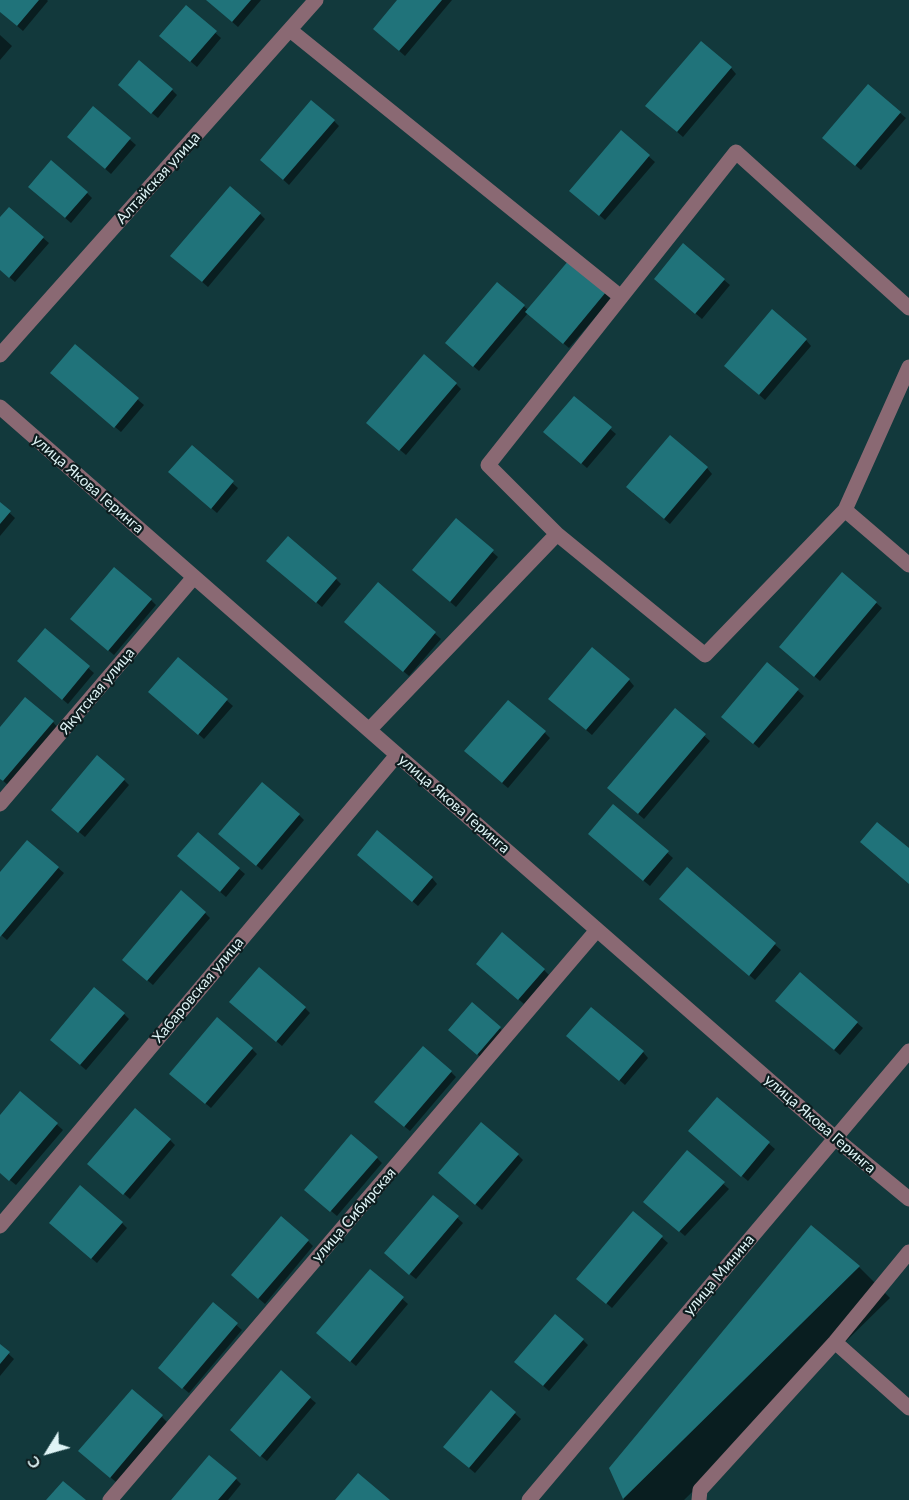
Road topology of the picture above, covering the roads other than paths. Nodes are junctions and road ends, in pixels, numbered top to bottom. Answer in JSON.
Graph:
{"nodes":[{"id":1,"x":316,"y":0,"type":"edge"},
{"id":2,"x":290,"y":30,"type":"junction"},
{"id":3,"x":621,"y":297,"type":"junction"},
{"id":4,"x":909,"y":308,"type":"edge"},
{"id":5,"x":0,"y":356,"type":"edge"},
{"id":6,"x":909,"y":367,"type":"edge"},
{"id":7,"x":0,"y":407,"type":"edge"},
{"id":8,"x":845,"y":510,"type":"junction"},
{"id":9,"x":557,"y":534,"type":"junction"},
{"id":10,"x":909,"y":565,"type":"edge"},
{"id":11,"x":194,"y":577,"type":"junction"},
{"id":12,"x":369,"y":730,"type":"junction"},
{"id":13,"x":397,"y":754,"type":"junction"},
{"id":14,"x":0,"y":804,"type":"edge"},
{"id":15,"x":597,"y":930,"type":"junction"},
{"id":16,"x":909,"y":1051,"type":"edge"},
{"id":17,"x":835,"y":1138,"type":"junction"},
{"id":18,"x":909,"y":1199,"type":"edge"},
{"id":19,"x":0,"y":1226,"type":"edge"},
{"id":20,"x":909,"y":1252,"type":"edge"},
{"id":21,"x":835,"y":1342,"type":"junction"},
{"id":22,"x":909,"y":1408,"type":"edge"},
{"id":23,"x":110,"y":1500,"type":"edge"},
{"id":24,"x":529,"y":1500,"type":"edge"},
{"id":25,"x":699,"y":1500,"type":"edge"}],
"edges":[{"from":1,"to":2,"type":"street","name":"Алтайская улица"},
{"from":2,"to":3,"type":"street"},
{"from":2,"to":5,"type":"street","name":"Алтайская улица"},
{"from":3,"to":4,"type":"street"},
{"from":3,"to":9,"type":"street"},
{"from":6,"to":8,"type":"street"},
{"from":7,"to":11,"type":"street","name":"улица Якова Геринга"},
{"from":8,"to":9,"type":"street"},
{"from":8,"to":10,"type":"street"},
{"from":9,"to":12,"type":"street"},
{"from":11,"to":12,"type":"street","name":"улица Якова Геринга"},
{"from":11,"to":14,"type":"street","name":"Якутская улица"},
{"from":12,"to":13,"type":"street","name":"улица Якова Геринга"},
{"from":13,"to":15,"type":"street","name":"улица Якова Геринга"},
{"from":13,"to":19,"type":"street","name":"Хабаровская улица"},
{"from":15,"to":17,"type":"street","name":"улица Якова Геринга"},
{"from":15,"to":23,"type":"street","name":"улица Сибирская"},
{"from":16,"to":17,"type":"street","name":"улица Минина"},
{"from":17,"to":18,"type":"street","name":"улица Якова Геринга"},
{"from":17,"to":24,"type":"street","name":"улица Минина"},
{"from":20,"to":21,"type":"street"},
{"from":21,"to":22,"type":"street"},
{"from":21,"to":25,"type":"street"}]}
